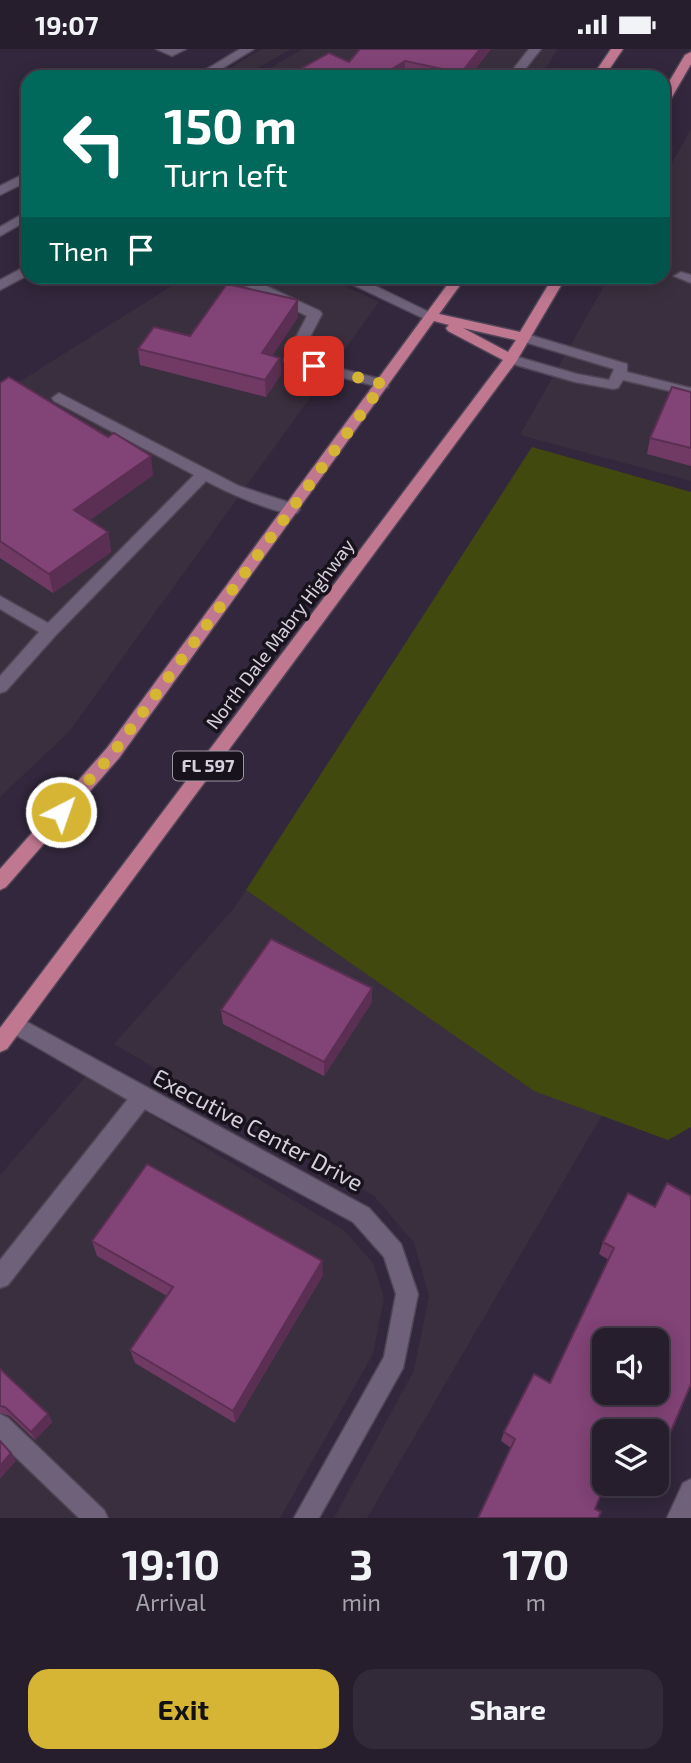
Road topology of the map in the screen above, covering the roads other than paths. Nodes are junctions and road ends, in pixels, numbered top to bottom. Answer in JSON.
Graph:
{"nodes":[{"id":1,"x":162,"y":49,"type":"edge"},
{"id":2,"x":180,"y":49,"type":"edge"},
{"id":3,"x":248,"y":49,"type":"edge"},
{"id":4,"x":535,"y":49,"type":"edge"},
{"id":5,"x":617,"y":49,"type":"edge"},
{"id":6,"x":691,"y":55,"type":"edge"},
{"id":7,"x":215,"y":68,"type":"junction"},
{"id":8,"x":212,"y":70,"type":"edge"},
{"id":9,"x":220,"y":70,"type":"edge"},
{"id":10,"x":518,"y":70,"type":"edge"},
{"id":11,"x":603,"y":70,"type":"edge"},
{"id":12,"x":670,"y":90,"type":"edge"},
{"id":13,"x":21,"y":180,"type":"edge"},
{"id":14,"x":0,"y":191,"type":"edge"},
{"id":15,"x":21,"y":219,"type":"edge"},
{"id":16,"x":0,"y":232,"type":"edge"},
{"id":17,"x":21,"y":273,"type":"edge"},
{"id":18,"x":253,"y":284,"type":"edge"},
{"id":19,"x":363,"y":284,"type":"edge"},
{"id":20,"x":454,"y":284,"type":"edge"},
{"id":21,"x":555,"y":284,"type":"edge"},
{"id":22,"x":0,"y":286,"type":"edge"},
{"id":23,"x":432,"y":317,"type":"junction"},
{"id":24,"x":523,"y":337,"type":"junction"},
{"id":25,"x":511,"y":359,"type":"junction"},
{"id":26,"x":618,"y":374,"type":"junction"},
{"id":27,"x":383,"y":384,"type":"junction"},
{"id":28,"x":691,"y":392,"type":"edge"},
{"id":29,"x":59,"y":398,"type":"dead end"},
{"id":30,"x":204,"y":474,"type":"junction"},
{"id":31,"x":292,"y":509,"type":"junction"},
{"id":32,"x":0,"y":602,"type":"edge"},
{"id":33,"x":50,"y":631,"type":"junction"},
{"id":34,"x":0,"y":687,"type":"edge"},
{"id":35,"x":3,"y":874,"type":"edge"},
{"id":36,"x":16,"y":1025,"type":"junction"},
{"id":37,"x":0,"y":1043,"type":"edge"},
{"id":38,"x":142,"y":1097,"type":"junction"},
{"id":39,"x":0,"y":1277,"type":"edge"},
{"id":40,"x":0,"y":1426,"type":"edge"},
{"id":41,"x":691,"y":1491,"type":"edge"},
{"id":42,"x":96,"y":1518,"type":"edge"},
{"id":43,"x":306,"y":1518,"type":"edge"},
{"id":44,"x":679,"y":1518,"type":"edge"}],
"edges":[{"from":1,"to":2,"type":"street"},
{"from":3,"to":7,"type":"street"},
{"from":4,"to":10,"type":"street"},
{"from":5,"to":11,"type":"main road"},
{"from":6,"to":12,"type":"main road"},
{"from":7,"to":8,"type":"street"},
{"from":7,"to":9,"type":"street"},
{"from":13,"to":14,"type":"street"},
{"from":15,"to":16,"type":"street"},
{"from":17,"to":22,"type":"street"},
{"from":18,"to":27,"type":"street"},
{"from":19,"to":23,"type":"street"},
{"from":20,"to":23,"type":"main road"},
{"from":21,"to":24,"type":"main road","name":"North Dale Mabry Highway","number":"FL 597"},
{"from":23,"to":24,"type":"main road"},
{"from":23,"to":25,"type":"main road"},
{"from":23,"to":27,"type":"main road"},
{"from":24,"to":25,"type":"main road","name":"North Dale Mabry Highway","number":"FL 597"},
{"from":24,"to":26,"type":"street"},
{"from":25,"to":26,"type":"street"},
{"from":25,"to":36,"type":"main road","name":"North Dale Mabry Highway","number":"FL 597"},
{"from":26,"to":28,"type":"street"},
{"from":27,"to":31,"type":"main road"},
{"from":29,"to":30,"type":"street"},
{"from":30,"to":31,"type":"street"},
{"from":30,"to":33,"type":"street"},
{"from":31,"to":35,"type":"main road"},
{"from":32,"to":33,"type":"street"},
{"from":33,"to":34,"type":"street"},
{"from":36,"to":37,"type":"main road","name":"North Dale Mabry Highway","number":"FL 597"},
{"from":36,"to":38,"type":"street","name":"Executive Center Drive"},
{"from":38,"to":39,"type":"street"},
{"from":38,"to":43,"type":"street","name":"Executive Center Drive"},
{"from":40,"to":42,"type":"street"},
{"from":41,"to":44,"type":"street"}]}
